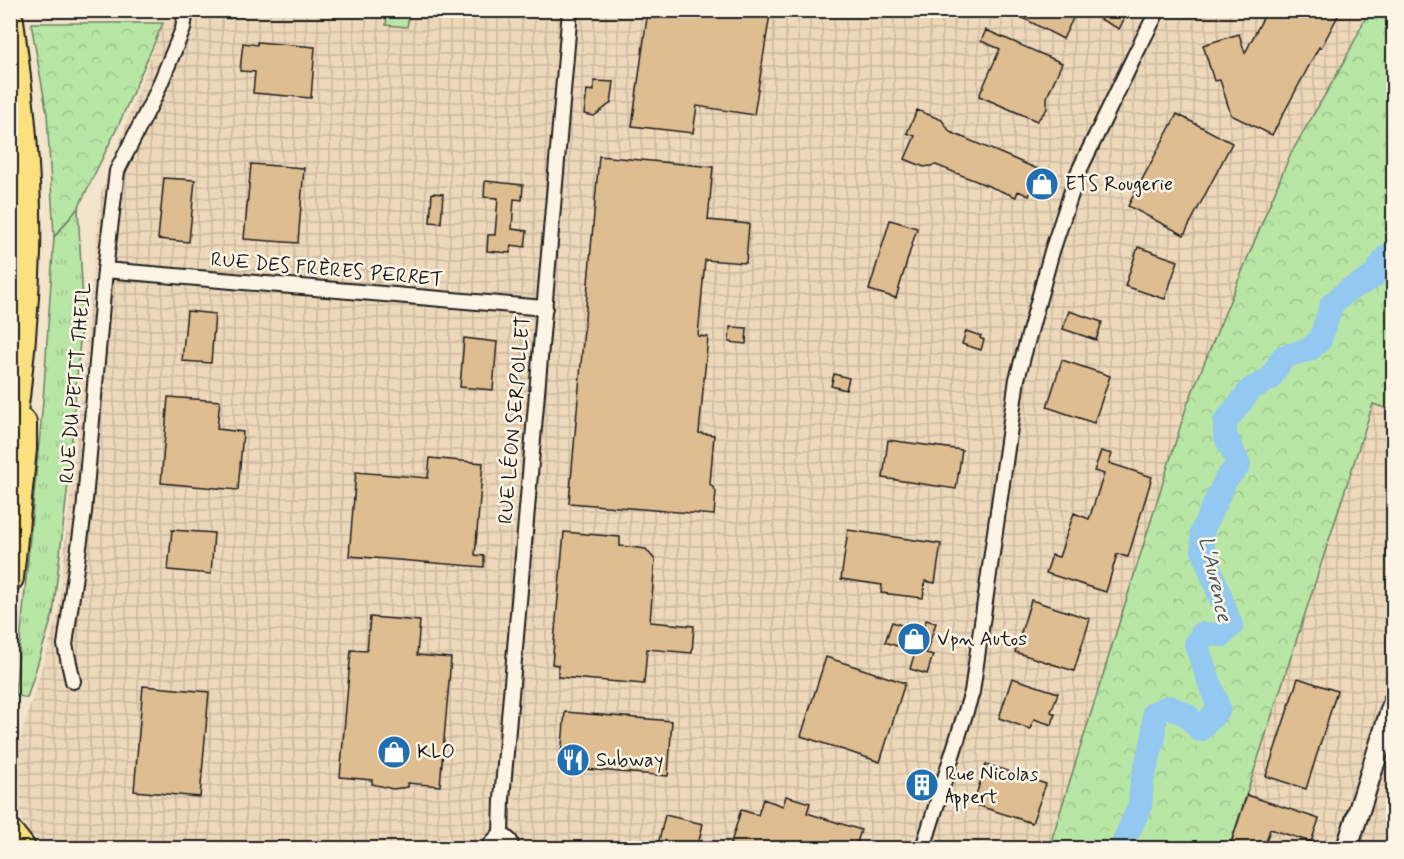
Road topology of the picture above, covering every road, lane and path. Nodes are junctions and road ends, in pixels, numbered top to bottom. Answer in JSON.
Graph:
{"nodes":[{"id":1,"x":186,"y":10,"type":"edge"},
{"id":2,"x":570,"y":10,"type":"edge"},
{"id":3,"x":1158,"y":10,"type":"edge"},
{"id":4,"x":10,"y":21,"type":"edge"},
{"id":5,"x":105,"y":270,"type":"junction"},
{"id":6,"x":545,"y":309,"type":"junction"},
{"id":7,"x":23,"y":329,"type":"junction"},
{"id":8,"x":10,"y":443,"type":"edge"},
{"id":9,"x":10,"y":578,"type":"edge"},
{"id":10,"x":73,"y":681,"type":"dead end"},
{"id":11,"x":1394,"y":700,"type":"edge"},
{"id":12,"x":1394,"y":739,"type":"edge"},
{"id":13,"x":10,"y":833,"type":"edge"},
{"id":14,"x":501,"y":833,"type":"junction"},
{"id":15,"x":22,"y":849,"type":"edge"},
{"id":16,"x":492,"y":849,"type":"edge"},
{"id":17,"x":511,"y":849,"type":"edge"},
{"id":18,"x":922,"y":849,"type":"edge"},
{"id":19,"x":1347,"y":849,"type":"edge"},
{"id":20,"x":1358,"y":849,"type":"edge"}],
"edges":[{"from":1,"to":5,"type":"street","name":"RUE DU PETIT THEIL"},
{"from":2,"to":6,"type":"street","name":"RUE LÉON SERPOLLET"},
{"from":3,"to":18,"type":"street"},
{"from":4,"to":7,"type":"highway"},
{"from":5,"to":6,"type":"street","name":"RUE DES FRÈRES PERRET"},
{"from":5,"to":10,"type":"street","name":"RUE DU PETIT THEIL"},
{"from":6,"to":14,"type":"street","name":"RUE LÉON SERPOLLET"},
{"from":7,"to":8,"type":"highway"},
{"from":7,"to":9,"type":"highway"},
{"from":11,"to":19,"type":"street"},
{"from":12,"to":20,"type":"street"},
{"from":13,"to":15,"type":"highway"},
{"from":14,"to":16,"type":"street","name":"RUE LÉON SERPOLLET"},
{"from":14,"to":17,"type":"street"}]}
